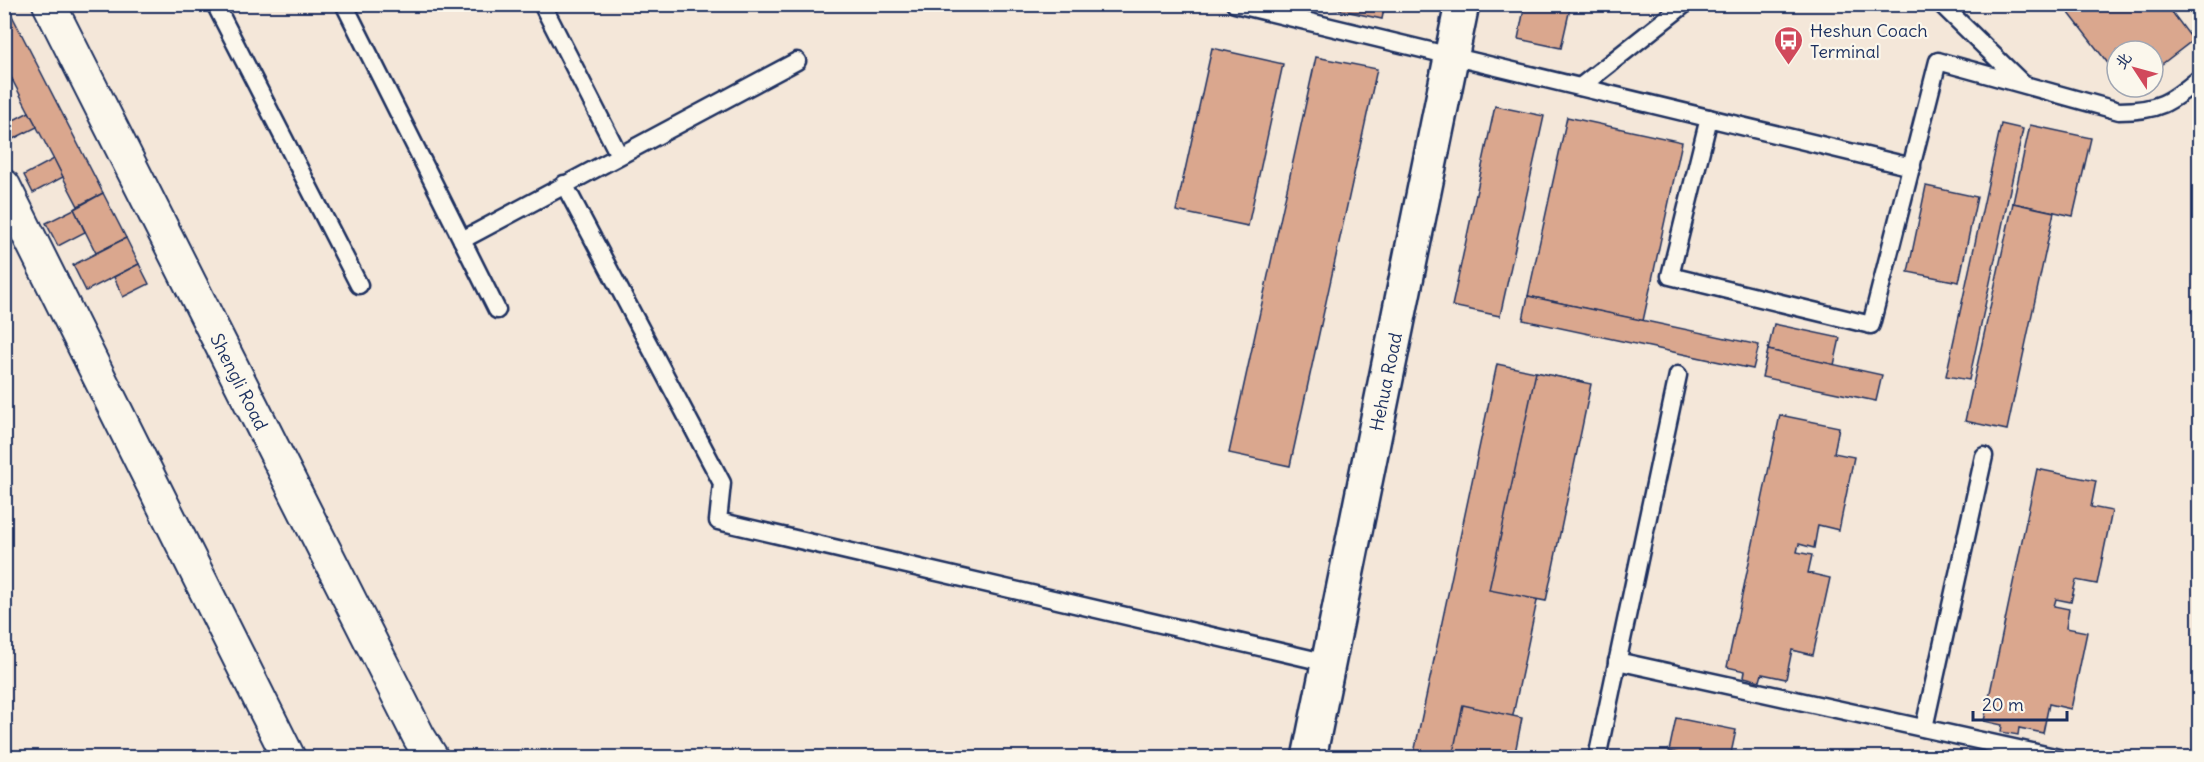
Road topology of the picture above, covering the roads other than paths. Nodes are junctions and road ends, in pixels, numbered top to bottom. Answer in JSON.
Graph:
{"nodes":[{"id":1,"x":50,"y":4,"type":"edge"},
{"id":2,"x":215,"y":4,"type":"edge"},
{"id":3,"x":344,"y":4,"type":"edge"},
{"id":4,"x":543,"y":4,"type":"edge"},
{"id":5,"x":1234,"y":4,"type":"edge"},
{"id":6,"x":1462,"y":4,"type":"edge"},
{"id":7,"x":1684,"y":4,"type":"edge"},
{"id":8,"x":1941,"y":4,"type":"edge"},
{"id":9,"x":1452,"y":56,"type":"junction"},
{"id":10,"x":796,"y":61,"type":"dead end"},
{"id":11,"x":2199,"y":78,"type":"edge"},
{"id":12,"x":2026,"y":85,"type":"junction"},
{"id":13,"x":1580,"y":87,"type":"junction"},
{"id":14,"x":1709,"y":118,"type":"junction"},
{"id":15,"x":619,"y":155,"type":"junction"},
{"id":16,"x":1912,"y":167,"type":"junction"},
{"id":17,"x":564,"y":184,"type":"junction"},
{"id":18,"x":4,"y":186,"type":"edge"},
{"id":19,"x":462,"y":240,"type":"junction"},
{"id":20,"x":359,"y":285,"type":"dead end"},
{"id":21,"x":497,"y":310,"type":"dead end"},
{"id":22,"x":1678,"y":375,"type":"dead end"},
{"id":23,"x":1984,"y":456,"type":"dead end"},
{"id":24,"x":1617,"y":661,"type":"junction"},
{"id":25,"x":1328,"y":663,"type":"junction"},
{"id":26,"x":1924,"y":728,"type":"junction"},
{"id":27,"x":2009,"y":752,"type":"edge"},
{"id":28,"x":289,"y":758,"type":"edge"},
{"id":29,"x":432,"y":758,"type":"edge"},
{"id":30,"x":1309,"y":758,"type":"edge"},
{"id":31,"x":1597,"y":758,"type":"edge"},
{"id":32,"x":2059,"y":758,"type":"edge"}],
"edges":[{"from":1,"to":29,"type":"street","name":"Shengli Road"},
{"from":2,"to":20,"type":"lane"},
{"from":3,"to":19,"type":"lane"},
{"from":4,"to":15,"type":"lane"},
{"from":5,"to":9,"type":"lane"},
{"from":6,"to":9,"type":"street","name":"Hehua Road"},
{"from":7,"to":13,"type":"lane"},
{"from":8,"to":12,"type":"lane"},
{"from":9,"to":13,"type":"lane"},
{"from":9,"to":25,"type":"street","name":"Hehua Road"},
{"from":10,"to":15,"type":"lane"},
{"from":11,"to":12,"type":"lane"},
{"from":12,"to":16,"type":"lane"},
{"from":13,"to":14,"type":"lane"},
{"from":14,"to":16,"type":"lane"},
{"from":14,"to":16,"type":"lane"},
{"from":15,"to":17,"type":"lane"},
{"from":17,"to":19,"type":"lane"},
{"from":17,"to":25,"type":"lane"},
{"from":18,"to":28,"type":"street"},
{"from":19,"to":21,"type":"lane"},
{"from":22,"to":24,"type":"lane"},
{"from":23,"to":26,"type":"lane"},
{"from":24,"to":26,"type":"lane"},
{"from":24,"to":31,"type":"lane"},
{"from":25,"to":30,"type":"street","name":"Hehua Road"},
{"from":26,"to":27,"type":"lane"},
{"from":27,"to":32,"type":"lane"}]}
